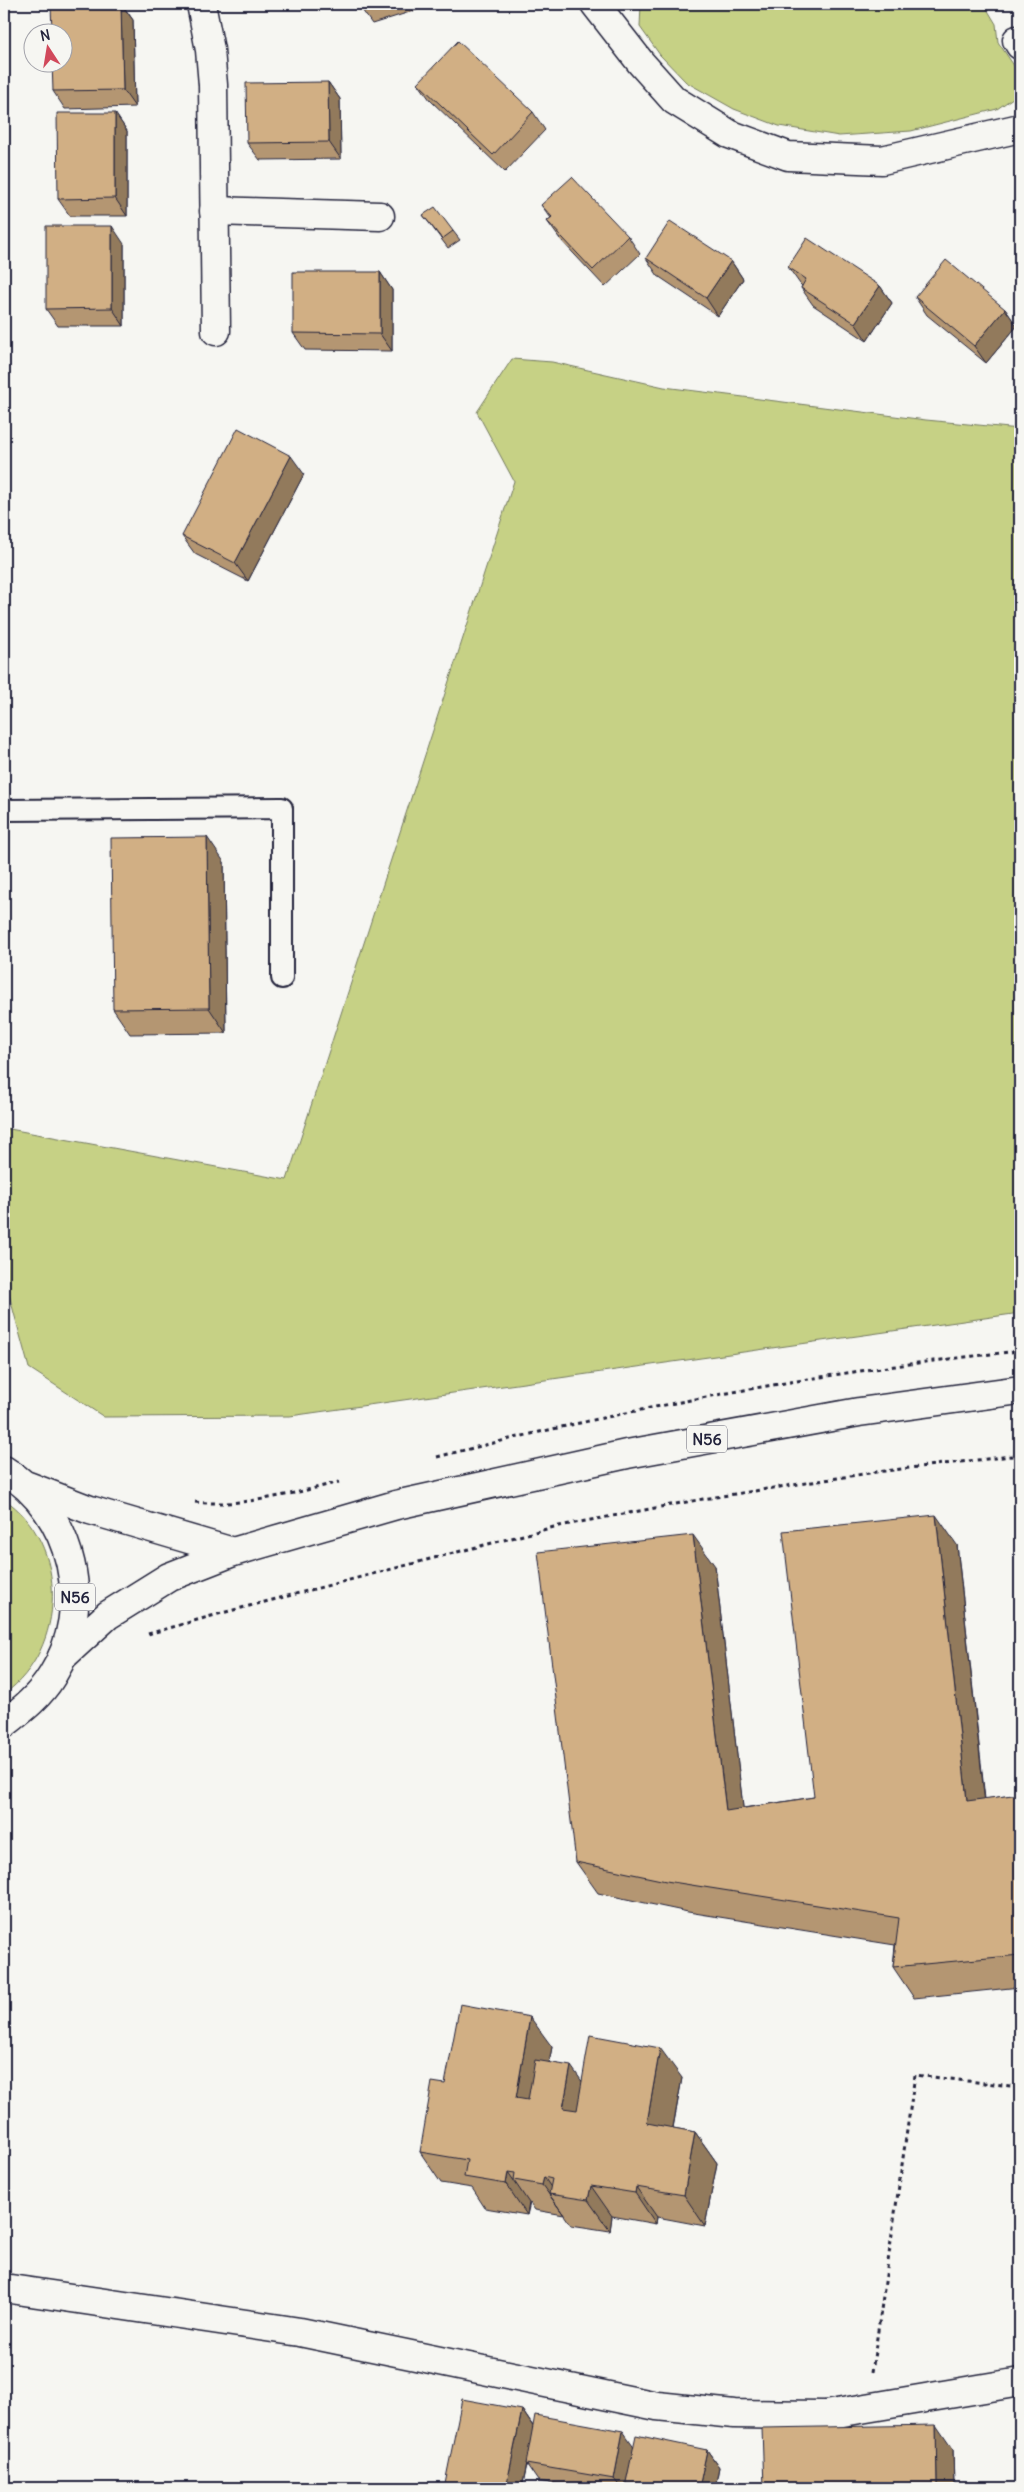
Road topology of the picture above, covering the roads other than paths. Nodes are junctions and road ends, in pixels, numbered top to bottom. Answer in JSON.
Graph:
{"nodes":[{"id":1,"x":201,"y":4,"type":"edge"},
{"id":2,"x":595,"y":4,"type":"edge"},
{"id":3,"x":1020,"y":128,"type":"edge"},
{"id":4,"x":214,"y":211,"type":"junction"},
{"id":5,"x":380,"y":216,"type":"dead end"},
{"id":6,"x":216,"y":331,"type":"dead end"},
{"id":7,"x":4,"y":810,"type":"edge"},
{"id":8,"x":282,"y":978,"type":"dead end"},
{"id":9,"x":1020,"y":1390,"type":"edge"},
{"id":10,"x":14,"y":1477,"type":"edge"},
{"id":11,"x":233,"y":1552,"type":"junction"},
{"id":12,"x":62,"y":1657,"type":"junction"},
{"id":13,"x":4,"y":1724,"type":"edge"},
{"id":14,"x":4,"y":2288,"type":"edge"},
{"id":15,"x":1020,"y":2382,"type":"edge"}],
"edges":[{"from":1,"to":4,"type":"street"},
{"from":2,"to":3,"type":"street"},
{"from":4,"to":5,"type":"street"},
{"from":4,"to":6,"type":"street"},
{"from":7,"to":8,"type":"lane"},
{"from":9,"to":11,"type":"street","number":"N56"},
{"from":10,"to":11,"type":"street","number":"N56"},
{"from":10,"to":12,"type":"street","number":"N56"},
{"from":11,"to":12,"type":"street","number":"N56"},
{"from":12,"to":13,"type":"street","number":"N56"},
{"from":14,"to":15,"type":"street"}]}
